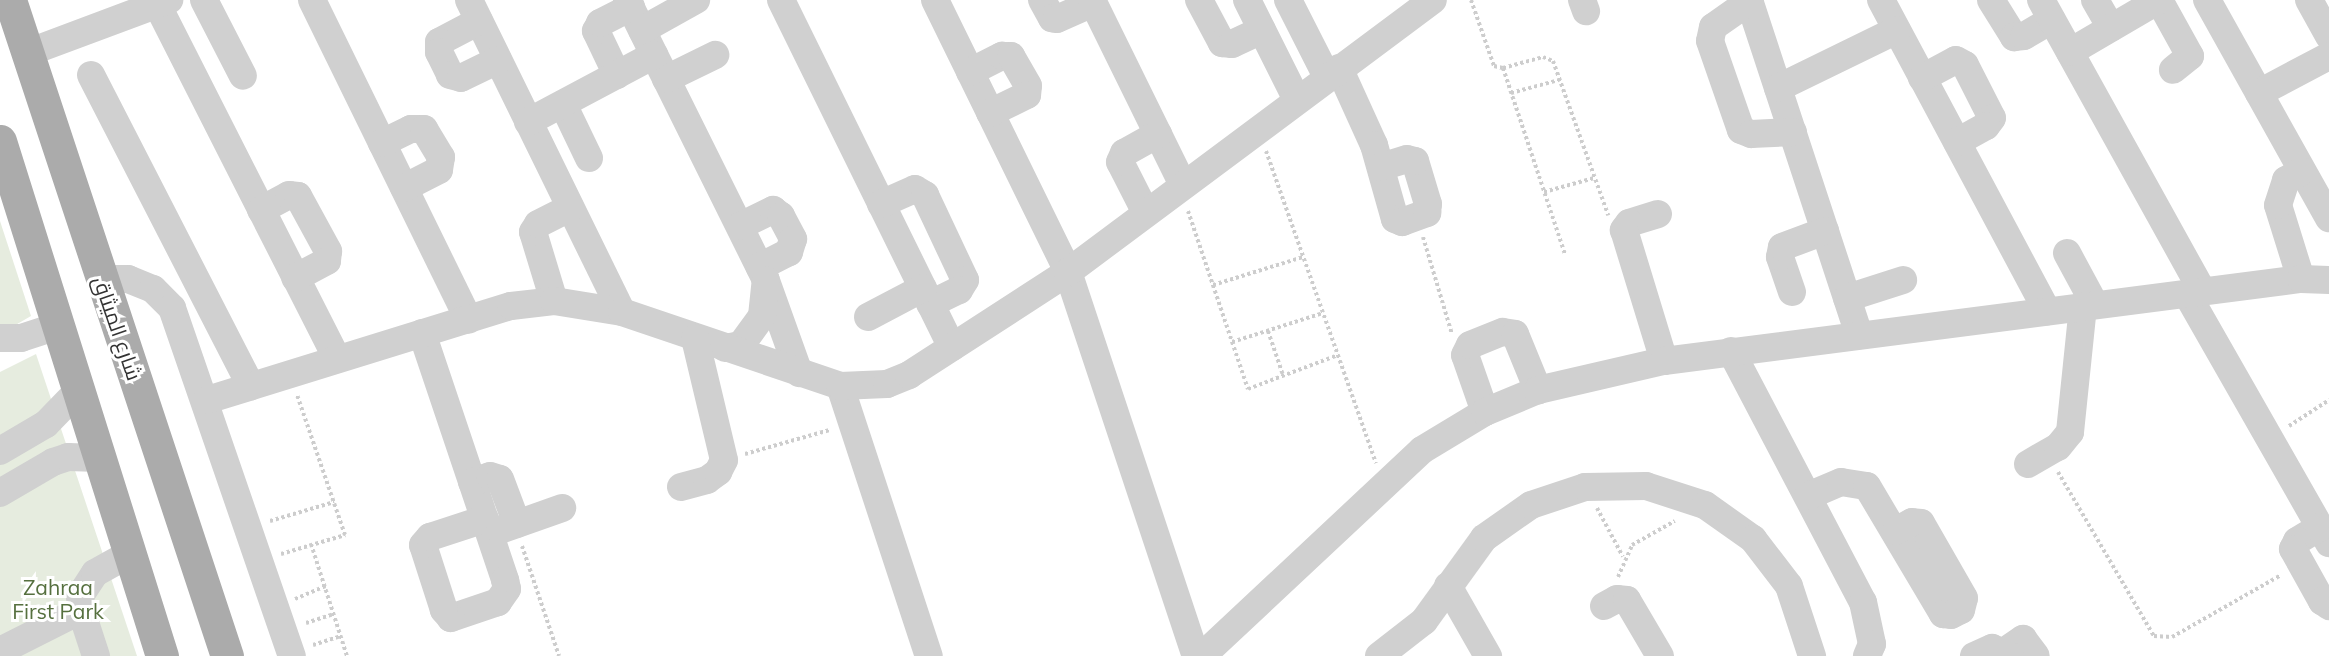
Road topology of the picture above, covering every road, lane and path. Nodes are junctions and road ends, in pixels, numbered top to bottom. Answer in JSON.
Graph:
{"nodes":[{"id":1,"x":10,"y":0,"type":"edge"},
{"id":2,"x":204,"y":0,"type":"edge"},
{"id":3,"x":313,"y":0,"type":"edge"},
{"id":4,"x":696,"y":0,"type":"edge"},
{"id":5,"x":781,"y":0,"type":"edge"},
{"id":6,"x":935,"y":0,"type":"edge"},
{"id":7,"x":1042,"y":0,"type":"edge"},
{"id":8,"x":1199,"y":0,"type":"edge"},
{"id":9,"x":1288,"y":0,"type":"edge"},
{"id":10,"x":1471,"y":0,"type":"edge"},
{"id":11,"x":1881,"y":0,"type":"edge"},
{"id":12,"x":1991,"y":0,"type":"edge"},
{"id":13,"x":2095,"y":0,"type":"edge"},
{"id":14,"x":2159,"y":0,"type":"edge"},
{"id":15,"x":2206,"y":0,"type":"edge"},
{"id":16,"x":2309,"y":0,"type":"edge"},
{"id":17,"x":1092,"y":1,"type":"edge"},
{"id":18,"x":1750,"y":1,"type":"edge"},
{"id":19,"x":163,"y":2,"type":"edge"},
{"id":20,"x":1415,"y":5,"type":"edge"},
{"id":21,"x":1255,"y":9,"type":"edge"},
{"id":22,"x":2047,"y":10,"type":"edge"},
{"id":23,"x":474,"y":11,"type":"edge"},
{"id":24,"x":633,"y":12,"type":"edge"},
{"id":25,"x":2111,"y":28,"type":"junction"},
{"id":26,"x":1897,"y":30,"type":"junction"},
{"id":27,"x":2329,"y":36,"type":"edge"},
{"id":28,"x":2070,"y":52,"type":"junction"},
{"id":29,"x":27,"y":53,"type":"junction"},
{"id":30,"x":715,"y":55,"type":"dead end"},
{"id":31,"x":2329,"y":56,"type":"edge"},
{"id":32,"x":498,"y":60,"type":"junction"},
{"id":33,"x":660,"y":67,"type":"junction"},
{"id":34,"x":1503,"y":68,"type":"junction"},
{"id":35,"x":2174,"y":70,"type":"dead end"},
{"id":36,"x":970,"y":72,"type":"junction"},
{"id":37,"x":1333,"y":73,"type":"junction"},
{"id":38,"x":92,"y":75,"type":"dead end"},
{"id":39,"x":617,"y":75,"type":"junction"},
{"id":40,"x":243,"y":76,"type":"dead end"},
{"id":41,"x":1922,"y":78,"type":"junction"},
{"id":42,"x":1559,"y":80,"type":"junction"},
{"id":43,"x":1778,"y":88,"type":"junction"},
{"id":44,"x":1511,"y":93,"type":"junction"},
{"id":45,"x":2259,"y":93,"type":"junction"},
{"id":46,"x":1297,"y":100,"type":"junction"},
{"id":47,"x":563,"y":104,"type":"junction"},
{"id":48,"x":990,"y":113,"type":"junction"},
{"id":49,"x":528,"y":122,"type":"junction"},
{"id":50,"x":1258,"y":129,"type":"junction"},
{"id":51,"x":1793,"y":132,"type":"junction"},
{"id":52,"x":1158,"y":134,"type":"junction"},
{"id":53,"x":0,"y":141,"type":"edge"},
{"id":54,"x":1957,"y":142,"type":"junction"},
{"id":55,"x":382,"y":143,"type":"junction"},
{"id":56,"x":589,"y":158,"type":"dead end"},
{"id":57,"x":2302,"y":171,"type":"junction"},
{"id":58,"x":1594,"y":178,"type":"junction"},
{"id":59,"x":1182,"y":186,"type":"junction"},
{"id":60,"x":404,"y":188,"type":"junction"},
{"id":61,"x":1544,"y":192,"type":"junction"},
{"id":62,"x":881,"y":204,"type":"junction"},
{"id":63,"x":570,"y":208,"type":"junction"},
{"id":64,"x":261,"y":210,"type":"junction"},
{"id":65,"x":1146,"y":213,"type":"junction"},
{"id":66,"x":1658,"y":214,"type":"dead end"},
{"id":67,"x":1417,"y":217,"type":"joint"},
{"id":68,"x":2329,"y":218,"type":"edge"},
{"id":69,"x":1626,"y":225,"type":"junction"},
{"id":70,"x":740,"y":226,"type":"junction"},
{"id":71,"x":1825,"y":231,"type":"junction"},
{"id":72,"x":2067,"y":253,"type":"dead end"},
{"id":73,"x":1565,"y":254,"type":"dead end"},
{"id":74,"x":1303,"y":256,"type":"junction"},
{"id":75,"x":763,"y":272,"type":"junction"},
{"id":76,"x":1068,"y":272,"type":"junction"},
{"id":77,"x":296,"y":278,"type":"junction"},
{"id":78,"x":101,"y":279,"type":"junction"},
{"id":79,"x":2301,"y":279,"type":"junction"},
{"id":80,"x":1903,"y":280,"type":"dead end"},
{"id":81,"x":2329,"y":280,"type":"edge"},
{"id":82,"x":1213,"y":285,"type":"junction"},
{"id":83,"x":1792,"y":292,"type":"dead end"},
{"id":84,"x":2195,"y":293,"type":"junction"},
{"id":85,"x":927,"y":296,"type":"junction"},
{"id":86,"x":1847,"y":298,"type":"junction"},
{"id":87,"x":554,"y":301,"type":"junction"},
{"id":88,"x":2089,"y":306,"type":"junction"},
{"id":89,"x":2047,"y":311,"type":"junction"},
{"id":90,"x":622,"y":312,"type":"junction"},
{"id":91,"x":1323,"y":313,"type":"junction"},
{"id":92,"x":868,"y":317,"type":"dead end"},
{"id":93,"x":469,"y":320,"type":"junction"},
{"id":94,"x":57,"y":326,"type":"junction"},
{"id":95,"x":1268,"y":331,"type":"junction"},
{"id":96,"x":422,"y":333,"type":"junction"},
{"id":97,"x":1859,"y":335,"type":"junction"},
{"id":98,"x":0,"y":338,"type":"edge"},
{"id":99,"x":695,"y":338,"type":"junction"},
{"id":100,"x":1232,"y":342,"type":"junction"},
{"id":101,"x":952,"y":347,"type":"junction"},
{"id":102,"x":725,"y":348,"type":"junction"},
{"id":103,"x":1731,"y":351,"type":"junction"},
{"id":104,"x":1338,"y":355,"type":"junction"},
{"id":105,"x":1465,"y":355,"type":"junction"},
{"id":106,"x":337,"y":359,"type":"junction"},
{"id":107,"x":1664,"y":360,"type":"junction"},
{"id":108,"x":799,"y":373,"type":"junction"},
{"id":109,"x":290,"y":375,"type":"junction"},
{"id":110,"x":1283,"y":375,"type":"junction"},
{"id":111,"x":251,"y":386,"type":"junction"},
{"id":112,"x":840,"y":386,"type":"junction"},
{"id":113,"x":1538,"y":390,"type":"junction"},
{"id":114,"x":78,"y":391,"type":"junction"},
{"id":115,"x":207,"y":400,"type":"junction"},
{"id":116,"x":2329,"y":400,"type":"edge"},
{"id":117,"x":1485,"y":412,"type":"junction"},
{"id":118,"x":852,"y":423,"type":"junction"},
{"id":119,"x":2270,"y":439,"type":"junction"},
{"id":120,"x":0,"y":451,"type":"edge"},
{"id":121,"x":99,"y":458,"type":"junction"},
{"id":122,"x":2038,"y":458,"type":"joint"},
{"id":123,"x":724,"y":460,"type":"junction"},
{"id":124,"x":1384,"y":484,"type":"junction"},
{"id":125,"x":681,"y":487,"type":"dead end"},
{"id":126,"x":1585,"y":487,"type":"junction"},
{"id":127,"x":0,"y":493,"type":"edge"},
{"id":128,"x":1808,"y":496,"type":"junction"},
{"id":129,"x":334,"y":502,"type":"junction"},
{"id":130,"x":1705,"y":505,"type":"junction"},
{"id":131,"x":562,"y":508,"type":"dead end"},
{"id":132,"x":501,"y":525,"type":"junction"},
{"id":133,"x":250,"y":528,"type":"junction"},
{"id":134,"x":1896,"y":531,"type":"dead end"},
{"id":135,"x":2326,"y":538,"type":"edge"},
{"id":136,"x":311,"y":544,"type":"junction"},
{"id":137,"x":128,"y":555,"type":"junction"},
{"id":138,"x":1624,"y":558,"type":"junction"},
{"id":139,"x":260,"y":560,"type":"junction"},
{"id":140,"x":2301,"y":564,"type":"junction"},
{"id":141,"x":325,"y":586,"type":"junction"},
{"id":142,"x":1448,"y":586,"type":"junction"},
{"id":143,"x":1610,"y":602,"type":"joint"},
{"id":144,"x":2329,"y":606,"type":"edge"},
{"id":145,"x":81,"y":610,"type":"junction"},
{"id":146,"x":333,"y":614,"type":"junction"},
{"id":147,"x":286,"y":636,"type":"edge"},
{"id":148,"x":341,"y":636,"type":"junction"},
{"id":149,"x":0,"y":651,"type":"edge"},
{"id":150,"x":2007,"y":654,"type":"edge"},
{"id":151,"x":96,"y":656,"type":"edge"},
{"id":152,"x":162,"y":656,"type":"edge"},
{"id":153,"x":227,"y":656,"type":"edge"},
{"id":154,"x":347,"y":656,"type":"edge"},
{"id":155,"x":559,"y":656,"type":"edge"},
{"id":156,"x":929,"y":656,"type":"edge"},
{"id":157,"x":1196,"y":656,"type":"edge"},
{"id":158,"x":1202,"y":656,"type":"edge"},
{"id":159,"x":1379,"y":656,"type":"edge"},
{"id":160,"x":1488,"y":656,"type":"edge"},
{"id":161,"x":1660,"y":656,"type":"edge"},
{"id":162,"x":1812,"y":656,"type":"edge"},
{"id":163,"x":1867,"y":656,"type":"edge"},
{"id":164,"x":1974,"y":656,"type":"edge"},
{"id":165,"x":2036,"y":656,"type":"edge"}],
"edges":[{"from":1,"to":29,"type":"main road","name":"شارع الميثاق"},
{"from":2,"to":40,"type":"street"},
{"from":3,"to":55,"type":"street"},
{"from":4,"to":24,"type":"street"},
{"from":5,"to":62,"type":"street"},
{"from":6,"to":36,"type":"street"},
{"from":7,"to":17,"type":"street"},
{"from":8,"to":21,"type":"street"},
{"from":9,"to":37,"type":"street"},
{"from":10,"to":34,"type":"path"},
{"from":11,"to":26,"type":"street"},
{"from":12,"to":22,"type":"street"},
{"from":13,"to":25,"type":"street"},
{"from":14,"to":25,"type":"street"},
{"from":14,"to":35,"type":"street"},
{"from":15,"to":45,"type":"street"},
{"from":16,"to":27,"type":"street"},
{"from":17,"to":52,"type":"street"},
{"from":18,"to":43,"type":"street"},
{"from":18,"to":51,"type":"street"},
{"from":19,"to":29,"type":"street"},
{"from":19,"to":64,"type":"street"},
{"from":20,"to":37,"type":"street"},
{"from":21,"to":46,"type":"street"},
{"from":22,"to":28,"type":"street"},
{"from":23,"to":32,"type":"street"},
{"from":23,"to":32,"type":"street"},
{"from":24,"to":33,"type":"street"},
{"from":24,"to":39,"type":"street"},
{"from":25,"to":28,"type":"street"},
{"from":26,"to":41,"type":"street"},
{"from":26,"to":43,"type":"street"},
{"from":28,"to":84,"type":"street"},
{"from":29,"to":78,"type":"main road","name":"شارع الميثاق"},
{"from":30,"to":33,"type":"street"},
{"from":31,"to":45,"type":"street"},
{"from":32,"to":49,"type":"street"},
{"from":33,"to":39,"type":"street"},
{"from":33,"to":70,"type":"street"},
{"from":34,"to":42,"type":"path"},
{"from":34,"to":44,"type":"path"},
{"from":36,"to":48,"type":"street"},
{"from":36,"to":48,"type":"street"},
{"from":37,"to":46,"type":"street"},
{"from":37,"to":67,"type":"street"},
{"from":38,"to":111,"type":"street"},
{"from":39,"to":47,"type":"street"},
{"from":41,"to":54,"type":"street"},
{"from":41,"to":54,"type":"street"},
{"from":42,"to":44,"type":"path"},
{"from":42,"to":58,"type":"path"},
{"from":43,"to":51,"type":"street"},
{"from":44,"to":61,"type":"path"},
{"from":45,"to":57,"type":"street"},
{"from":46,"to":50,"type":"street"},
{"from":47,"to":49,"type":"street"},
{"from":47,"to":56,"type":"street"},
{"from":48,"to":76,"type":"street"},
{"from":49,"to":63,"type":"street"},
{"from":50,"to":59,"type":"street"},
{"from":50,"to":74,"type":"path"},
{"from":51,"to":71,"type":"street"},
{"from":52,"to":59,"type":"street"},
{"from":52,"to":65,"type":"street"},
{"from":53,"to":94,"type":"main road"},
{"from":54,"to":89,"type":"street"},
{"from":55,"to":60,"type":"street"},
{"from":55,"to":60,"type":"street"},
{"from":57,"to":68,"type":"street"},
{"from":57,"to":79,"type":"street"},
{"from":58,"to":61,"type":"path"},
{"from":58,"to":69,"type":"path"},
{"from":59,"to":65,"type":"street"},
{"from":59,"to":82,"type":"path"},
{"from":60,"to":93,"type":"street"},
{"from":61,"to":73,"type":"path"},
{"from":62,"to":85,"type":"street"},
{"from":62,"to":85,"type":"street"},
{"from":63,"to":87,"type":"street"},
{"from":63,"to":90,"type":"street"},
{"from":64,"to":77,"type":"street"},
{"from":64,"to":77,"type":"street"},
{"from":65,"to":76,"type":"street"},
{"from":66,"to":69,"type":"street"},
{"from":67,"to":105,"type":"path"},
{"from":69,"to":107,"type":"street"},
{"from":70,"to":75,"type":"street"},
{"from":70,"to":75,"type":"street"},
{"from":71,"to":83,"type":"street"},
{"from":71,"to":86,"type":"street"},
{"from":72,"to":88,"type":"street"},
{"from":74,"to":82,"type":"path"},
{"from":74,"to":91,"type":"path"},
{"from":75,"to":102,"type":"street"},
{"from":75,"to":108,"type":"street"},
{"from":76,"to":101,"type":"street"},
{"from":76,"to":157,"type":"street"},
{"from":77,"to":106,"type":"street"},
{"from":78,"to":115,"type":"street"},
{"from":78,"to":153,"type":"main road","name":"شارع الميثاق"},
{"from":79,"to":81,"type":"street"},
{"from":79,"to":84,"type":"street"},
{"from":80,"to":86,"type":"street"},
{"from":82,"to":100,"type":"path"},
{"from":84,"to":88,"type":"street"},
{"from":84,"to":119,"type":"street"},
{"from":85,"to":92,"type":"street"},
{"from":85,"to":101,"type":"street"},
{"from":86,"to":97,"type":"street"},
{"from":87,"to":90,"type":"street"},
{"from":87,"to":93,"type":"street"},
{"from":88,"to":89,"type":"street"},
{"from":88,"to":122,"type":"street"},
{"from":89,"to":97,"type":"street"},
{"from":90,"to":99,"type":"street"},
{"from":91,"to":95,"type":"path"},
{"from":91,"to":104,"type":"path"},
{"from":93,"to":96,"type":"street"},
{"from":94,"to":98,"type":"street"},
{"from":94,"to":114,"type":"main road"},
{"from":95,"to":100,"type":"path"},
{"from":95,"to":110,"type":"path"},
{"from":96,"to":106,"type":"street"},
{"from":96,"to":132,"type":"street"},
{"from":97,"to":103,"type":"street"},
{"from":99,"to":102,"type":"street"},
{"from":99,"to":123,"type":"street"},
{"from":100,"to":110,"type":"path"},
{"from":101,"to":112,"type":"street"},
{"from":102,"to":108,"type":"street"},
{"from":103,"to":107,"type":"street"},
{"from":103,"to":128,"type":"street"},
{"from":104,"to":110,"type":"path"},
{"from":104,"to":124,"type":"path"},
{"from":105,"to":113,"type":"street"},
{"from":105,"to":117,"type":"street"},
{"from":106,"to":109,"type":"street"},
{"from":107,"to":113,"type":"street"},
{"from":108,"to":112,"type":"street"},
{"from":109,"to":111,"type":"street"},
{"from":109,"to":129,"type":"path"},
{"from":111,"to":115,"type":"street"},
{"from":112,"to":118,"type":"street"},
{"from":113,"to":117,"type":"street"},
{"from":114,"to":120,"type":"street"},
{"from":114,"to":121,"type":"main road"},
{"from":115,"to":133,"type":"street"},
{"from":116,"to":119,"type":"path"},
{"from":117,"to":124,"type":"street"},
{"from":118,"to":123,"type":"path"},
{"from":118,"to":156,"type":"street"},
{"from":119,"to":135,"type":"street"},
{"from":121,"to":127,"type":"street"},
{"from":121,"to":137,"type":"main road"},
{"from":122,"to":140,"type":"path"},
{"from":123,"to":125,"type":"street"},
{"from":124,"to":158,"type":"street"},
{"from":126,"to":130,"type":"street"},
{"from":126,"to":138,"type":"path"},
{"from":126,"to":142,"type":"street"},
{"from":128,"to":134,"type":"street"},
{"from":128,"to":163,"type":"street"},
{"from":129,"to":133,"type":"path"},
{"from":129,"to":136,"type":"path"},
{"from":130,"to":138,"type":"path"},
{"from":130,"to":162,"type":"street"},
{"from":131,"to":132,"type":"street"},
{"from":132,"to":155,"type":"path"},
{"from":133,"to":139,"type":"street"},
{"from":135,"to":140,"type":"street"},
{"from":136,"to":139,"type":"path"},
{"from":136,"to":141,"type":"path"},
{"from":137,"to":145,"type":"street"},
{"from":137,"to":152,"type":"main road"},
{"from":138,"to":143,"type":"path"},
{"from":139,"to":147,"type":"street"},
{"from":140,"to":144,"type":"street"},
{"from":141,"to":146,"type":"path"},
{"from":141,"to":147,"type":"path"},
{"from":142,"to":159,"type":"street"},
{"from":142,"to":160,"type":"street"},
{"from":143,"to":161,"type":"street"},
{"from":145,"to":149,"type":"street"},
{"from":145,"to":151,"type":"street"},
{"from":146,"to":147,"type":"path"},
{"from":146,"to":148,"type":"path"},
{"from":147,"to":148,"type":"path"},
{"from":148,"to":154,"type":"path"},
{"from":150,"to":164,"type":"street"},
{"from":150,"to":165,"type":"street"}]}
